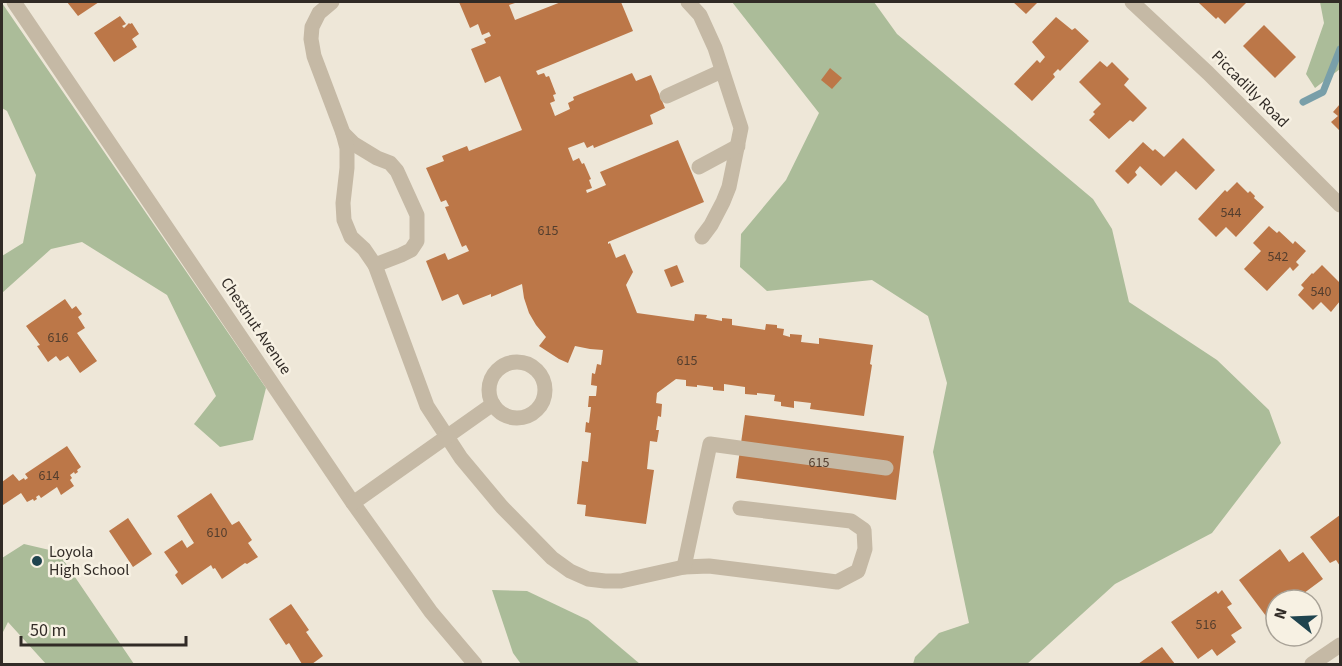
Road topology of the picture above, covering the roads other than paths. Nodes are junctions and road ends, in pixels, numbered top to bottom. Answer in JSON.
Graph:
{"nodes":[{"id":1,"x":14,"y":2,"type":"edge"},
{"id":2,"x":332,"y":2,"type":"edge"},
{"id":3,"x":688,"y":2,"type":"edge"},
{"id":4,"x":1132,"y":2,"type":"edge"},
{"id":5,"x":722,"y":70,"type":"junction"},
{"id":6,"x":667,"y":96,"type":"dead end"},
{"id":7,"x":344,"y":134,"type":"junction"},
{"id":8,"x":738,"y":146,"type":"junction"},
{"id":9,"x":699,"y":167,"type":"dead end"},
{"id":10,"x":1341,"y":205,"type":"edge"},
{"id":11,"x":702,"y":237,"type":"dead end"},
{"id":12,"x":375,"y":265,"type":"junction"},
{"id":13,"x":493,"y":404,"type":"dead end"},
{"id":14,"x":447,"y":436,"type":"junction"},
{"id":15,"x":886,"y":468,"type":"dead end"},
{"id":16,"x":353,"y":503,"type":"junction"},
{"id":17,"x":740,"y":508,"type":"dead end"},
{"id":18,"x":684,"y":567,"type":"junction"},
{"id":19,"x":1341,"y":645,"type":"edge"},
{"id":20,"x":475,"y":664,"type":"edge"},
{"id":21,"x":1312,"y":664,"type":"edge"}],
"edges":[{"from":1,"to":16,"type":"street","name":"Chestnut Avenue"},
{"from":2,"to":7,"type":"street"},
{"from":3,"to":5,"type":"street"},
{"from":4,"to":10,"type":"street","name":"Piccadilly Road"},
{"from":5,"to":6,"type":"street"},
{"from":5,"to":8,"type":"street"},
{"from":7,"to":12,"type":"street"},
{"from":7,"to":12,"type":"street"},
{"from":8,"to":9,"type":"street"},
{"from":8,"to":11,"type":"street"},
{"from":12,"to":14,"type":"street"},
{"from":13,"to":14,"type":"street"},
{"from":14,"to":16,"type":"street"},
{"from":14,"to":18,"type":"street"},
{"from":15,"to":18,"type":"street"},
{"from":16,"to":20,"type":"street","name":"Chestnut Avenue"},
{"from":17,"to":18,"type":"street"},
{"from":19,"to":21,"type":"street"}]}
